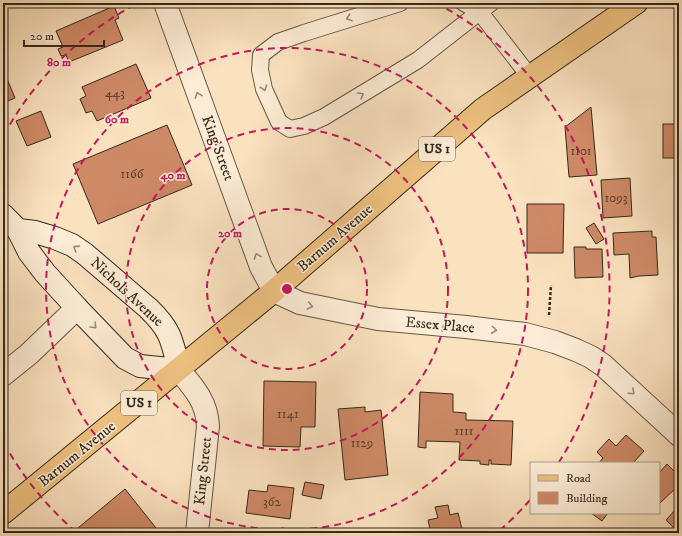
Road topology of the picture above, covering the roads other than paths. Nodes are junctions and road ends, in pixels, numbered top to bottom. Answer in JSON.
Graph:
{"nodes":[{"id":1,"x":165,"y":3,"type":"edge"},
{"id":2,"x":400,"y":3,"type":"edge"},
{"id":3,"x":464,"y":3,"type":"edge"},
{"id":4,"x":636,"y":3,"type":"edge"},
{"id":5,"x":485,"y":7,"type":"edge"},
{"id":6,"x":530,"y":77,"type":"junction"},
{"id":7,"x":3,"y":215,"type":"edge"},
{"id":8,"x":18,"y":230,"type":"junction"},
{"id":9,"x":274,"y":291,"type":"junction"},
{"id":10,"x":76,"y":308,"type":"junction"},
{"id":11,"x":179,"y":370,"type":"junction"},
{"id":12,"x":3,"y":375,"type":"edge"},
{"id":13,"x":679,"y":436,"type":"edge"},
{"id":14,"x":3,"y":513,"type":"edge"},
{"id":15,"x":197,"y":533,"type":"edge"}],
"edges":[{"from":9,"to":1,"type":"street","name":"King Street","one_way":true},
{"from":2,"to":5,"type":"lane","one_way":true},
{"from":3,"to":5,"type":"lane"},
{"from":4,"to":6,"type":"main road","name":"Barnum Avenue","number":"US 1"},
{"from":5,"to":6,"type":"lane"},
{"from":6,"to":9,"type":"main road","name":"Barnum Avenue","number":"US 1"},
{"from":7,"to":8,"type":"street"},
{"from":8,"to":10,"type":"street"},
{"from":11,"to":8,"type":"street","name":"Nichols Avenue","one_way":true},
{"from":9,"to":11,"type":"main road","name":"Barnum Avenue","number":"US 1"},
{"from":9,"to":13,"type":"street","name":"Essex Place","one_way":true},
{"from":10,"to":11,"type":"street","one_way":true},
{"from":10,"to":12,"type":"street"},
{"from":11,"to":14,"type":"main road","name":"Barnum Avenue","number":"US 1"},
{"from":11,"to":15,"type":"street","name":"King Street"}]}
